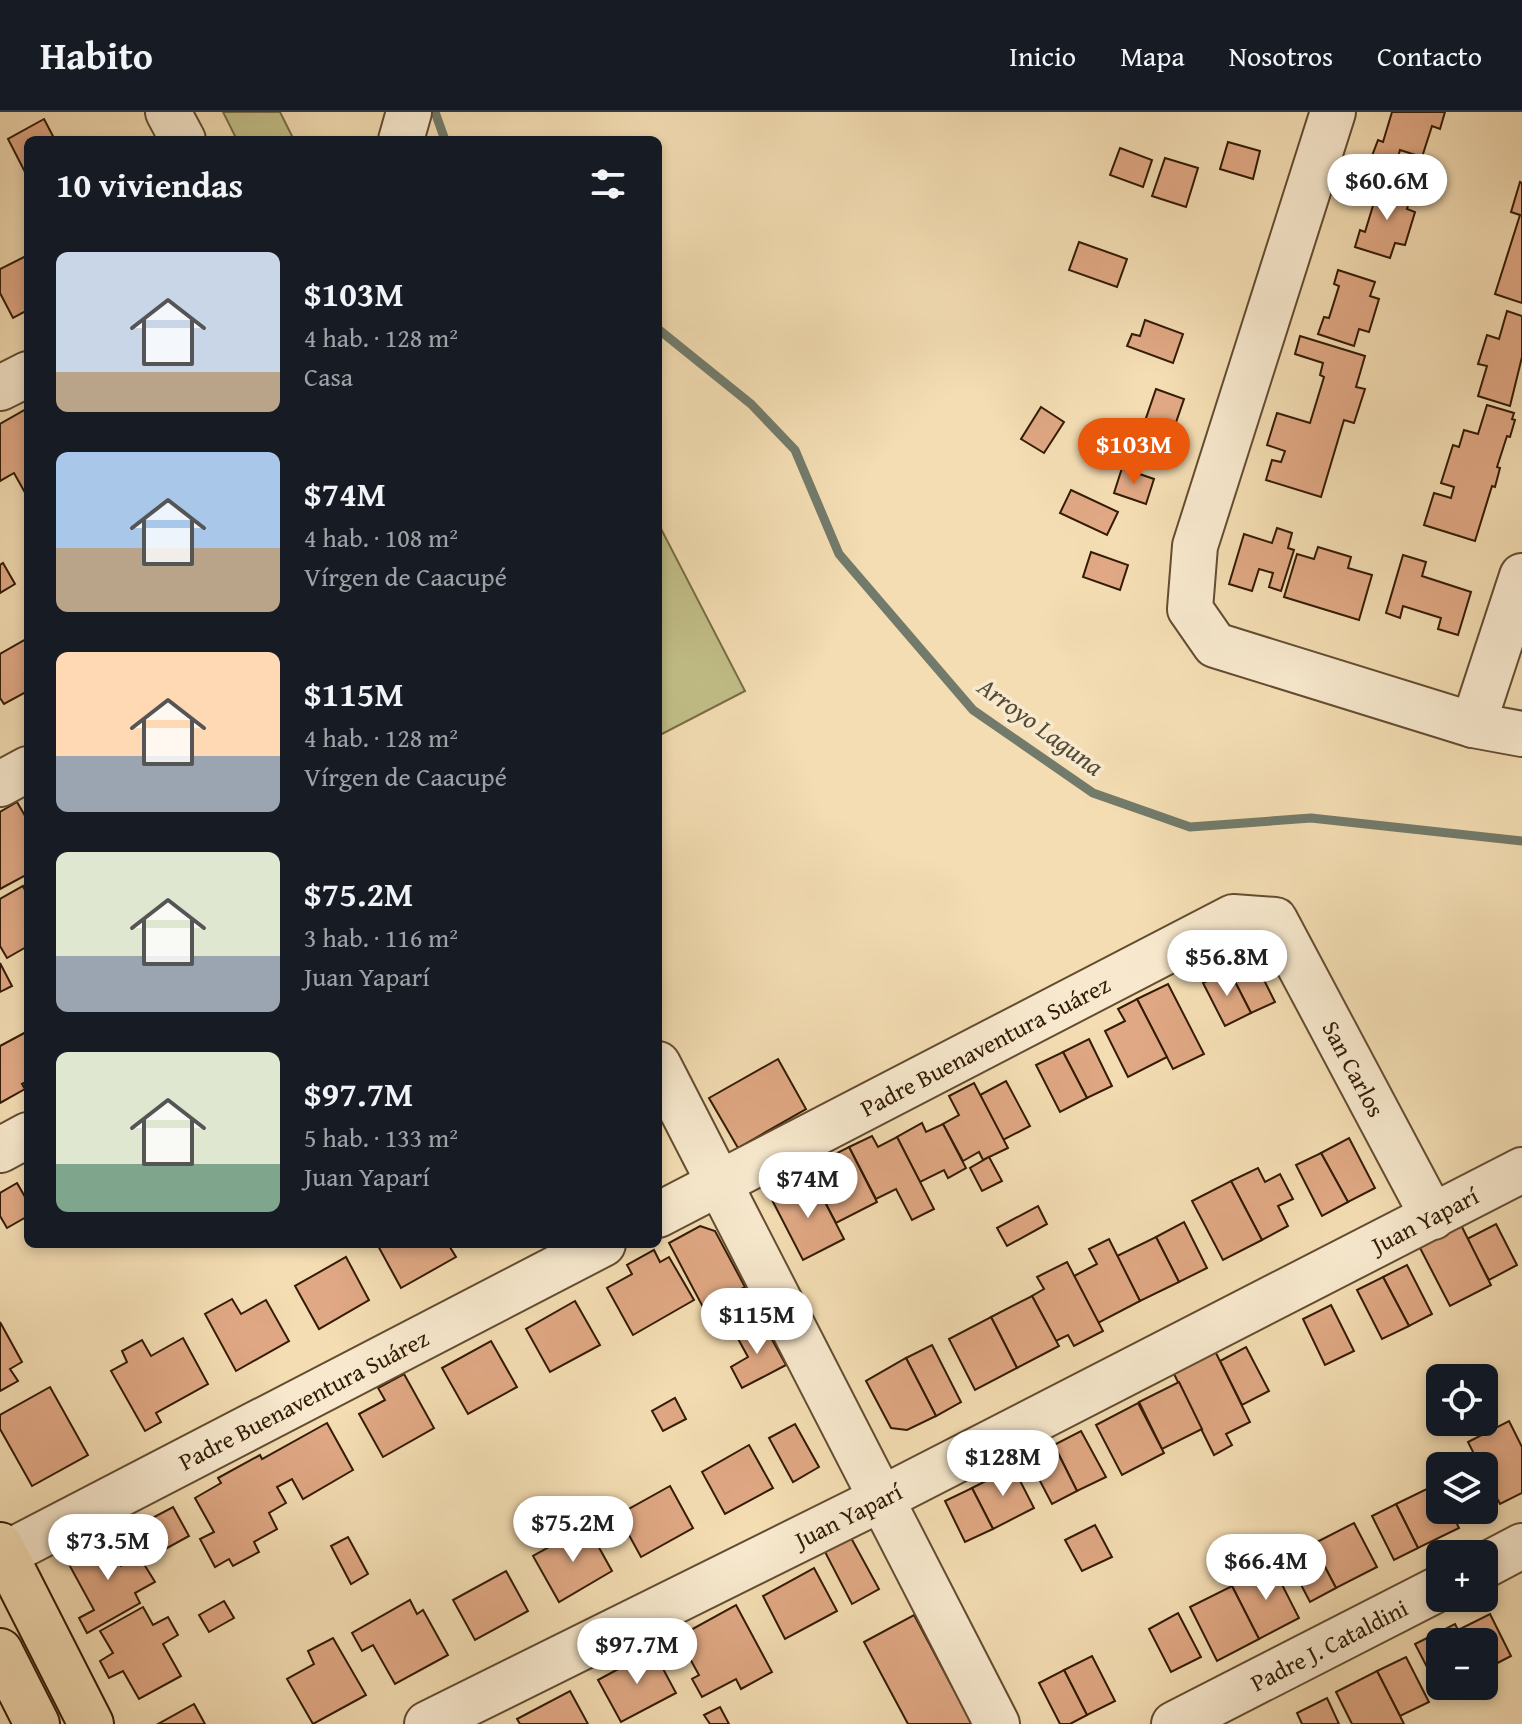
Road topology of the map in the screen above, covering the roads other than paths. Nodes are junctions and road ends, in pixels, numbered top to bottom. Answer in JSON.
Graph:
{"nodes":[{"id":1,"x":168,"y":112,"type":"edge"},
{"id":2,"x":409,"y":112,"type":"edge"},
{"id":3,"x":1333,"y":112,"type":"edge"},
{"id":4,"x":181,"y":136,"type":"edge"},
{"id":5,"x":402,"y":136,"type":"edge"},
{"id":6,"x":24,"y":376,"type":"edge"},
{"id":7,"x":0,"y":388,"type":"edge"},
{"id":8,"x":1522,"y":576,"type":"edge"},
{"id":9,"x":1473,"y":725,"type":"junction"},
{"id":10,"x":1522,"y":734,"type":"edge"},
{"id":11,"x":24,"y":771,"type":"edge"},
{"id":12,"x":0,"y":784,"type":"edge"},
{"id":13,"x":1275,"y":920,"type":"joint"},
{"id":14,"x":662,"y":1072,"type":"edge"},
{"id":15,"x":24,"y":1137,"type":"edge"},
{"id":16,"x":0,"y":1150,"type":"edge"},
{"id":17,"x":1522,"y":1170,"type":"edge"},
{"id":18,"x":719,"y":1184,"type":"junction"},
{"id":19,"x":662,"y":1213,"type":"edge"},
{"id":20,"x":1433,"y":1217,"type":"junction"},
{"id":21,"x":595,"y":1248,"type":"edge"},
{"id":22,"x":881,"y":1499,"type":"junction"},
{"id":23,"x":1522,"y":1546,"type":"edge"},
{"id":24,"x":2,"y":1549,"type":"edge"},
{"id":25,"x":1498,"y":1559,"type":"edge"},
{"id":26,"x":1426,"y":1595,"type":"edge"},
{"id":27,"x":0,"y":1651,"type":"edge"},
{"id":28,"x":37,"y":1724,"type":"edge"},
{"id":29,"x":91,"y":1724,"type":"edge"},
{"id":30,"x":427,"y":1724,"type":"edge"},
{"id":31,"x":997,"y":1724,"type":"edge"},
{"id":32,"x":1174,"y":1724,"type":"edge"}],
"edges":[{"from":1,"to":4,"type":"street"},
{"from":2,"to":5,"type":"street"},
{"from":3,"to":9,"type":"street"},
{"from":6,"to":7,"type":"street"},
{"from":8,"to":9,"type":"street"},
{"from":9,"to":10,"type":"street"},
{"from":11,"to":12,"type":"street"},
{"from":13,"to":18,"type":"street","name":"Padre Buenaventura Suárez"},
{"from":13,"to":20,"type":"street","name":"San Carlos"},
{"from":14,"to":18,"type":"street"},
{"from":15,"to":16,"type":"street"},
{"from":17,"to":20,"type":"street","name":"Juan Yaparí"},
{"from":18,"to":19,"type":"street","name":"Padre Buenaventura Suárez"},
{"from":18,"to":22,"type":"street"},
{"from":20,"to":22,"type":"street","name":"Juan Yaparí"},
{"from":21,"to":24,"type":"street","name":"Padre Buenaventura Suárez"},
{"from":22,"to":30,"type":"street","name":"Juan Yaparí"},
{"from":22,"to":31,"type":"street"},
{"from":23,"to":25,"type":"street"},
{"from":24,"to":29,"type":"main road"},
{"from":26,"to":32,"type":"street","name":"Padre J. Cataldini"},
{"from":27,"to":28,"type":"main road"}]}
